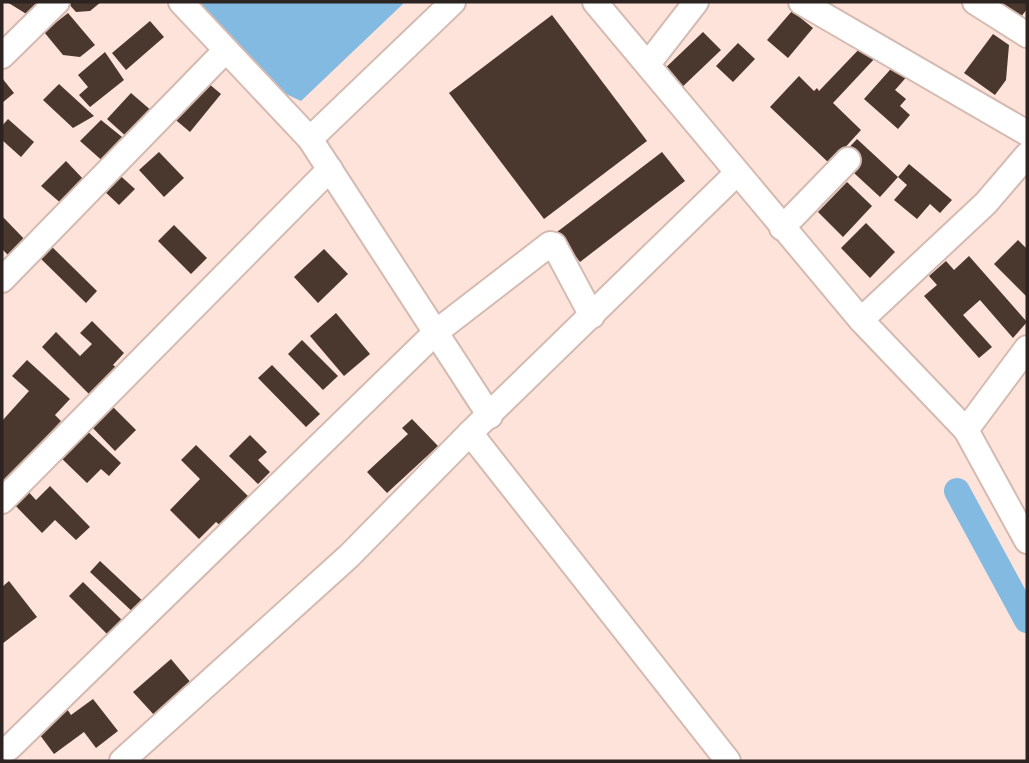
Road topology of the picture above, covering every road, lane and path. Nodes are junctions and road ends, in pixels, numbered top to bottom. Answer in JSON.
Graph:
{"nodes":[{"id":1,"x":57,"y":2,"type":"edge"},
{"id":2,"x":181,"y":2,"type":"edge"},
{"id":3,"x":453,"y":2,"type":"edge"},
{"id":4,"x":595,"y":2,"type":"edge"},
{"id":5,"x":695,"y":2,"type":"edge"},
{"id":6,"x":801,"y":2,"type":"edge"},
{"id":7,"x":975,"y":2,"type":"edge"},
{"id":8,"x":1027,"y":35,"type":"edge"},
{"id":9,"x":225,"y":51,"type":"junction"},
{"id":10,"x":2,"y":56,"type":"edge"},
{"id":11,"x":648,"y":64,"type":"junction"},
{"id":12,"x":1027,"y":133,"type":"edge"},
{"id":13,"x":310,"y":139,"type":"junction"},
{"id":14,"x":1027,"y":155,"type":"edge"},
{"id":15,"x":848,"y":160,"type":"dead end"},
{"id":16,"x":330,"y":169,"type":"junction"},
{"id":17,"x":737,"y":173,"type":"junction"},
{"id":18,"x":782,"y":228,"type":"junction"},
{"id":19,"x":2,"y":280,"type":"edge"},
{"id":20,"x":592,"y":316,"type":"junction"},
{"id":21,"x":861,"y":320,"type":"junction"},
{"id":22,"x":436,"y":332,"type":"junction"},
{"id":23,"x":1027,"y":348,"type":"edge"},
{"id":24,"x":490,"y":416,"type":"junction"},
{"id":25,"x":965,"y":430,"type":"junction"},
{"id":26,"x":470,"y":433,"type":"junction"},
{"id":27,"x":2,"y":501,"type":"edge"},
{"id":28,"x":1027,"y":541,"type":"edge"},
{"id":29,"x":9,"y":747,"type":"edge"},
{"id":30,"x":122,"y":761,"type":"edge"},
{"id":31,"x":728,"y":761,"type":"edge"}],
"edges":[{"from":1,"to":10,"type":"street"},
{"from":2,"to":9,"type":"street"},
{"from":3,"to":13,"type":"street"},
{"from":4,"to":11,"type":"street"},
{"from":5,"to":11,"type":"street"},
{"from":6,"to":12,"type":"street"},
{"from":7,"to":8,"type":"street"},
{"from":9,"to":13,"type":"street"},
{"from":9,"to":19,"type":"street"},
{"from":11,"to":17,"type":"street"},
{"from":13,"to":16,"type":"street"},
{"from":14,"to":21,"type":"street"},
{"from":15,"to":18,"type":"street"},
{"from":16,"to":22,"type":"street"},
{"from":16,"to":27,"type":"street"},
{"from":17,"to":18,"type":"street"},
{"from":17,"to":20,"type":"street"},
{"from":18,"to":21,"type":"street"},
{"from":20,"to":22,"type":"street"},
{"from":20,"to":24,"type":"street"},
{"from":21,"to":25,"type":"street"},
{"from":22,"to":24,"type":"street"},
{"from":22,"to":29,"type":"street"},
{"from":23,"to":25,"type":"street"},
{"from":24,"to":26,"type":"street"},
{"from":25,"to":28,"type":"street"},
{"from":26,"to":30,"type":"street"},
{"from":26,"to":31,"type":"street"}]}
